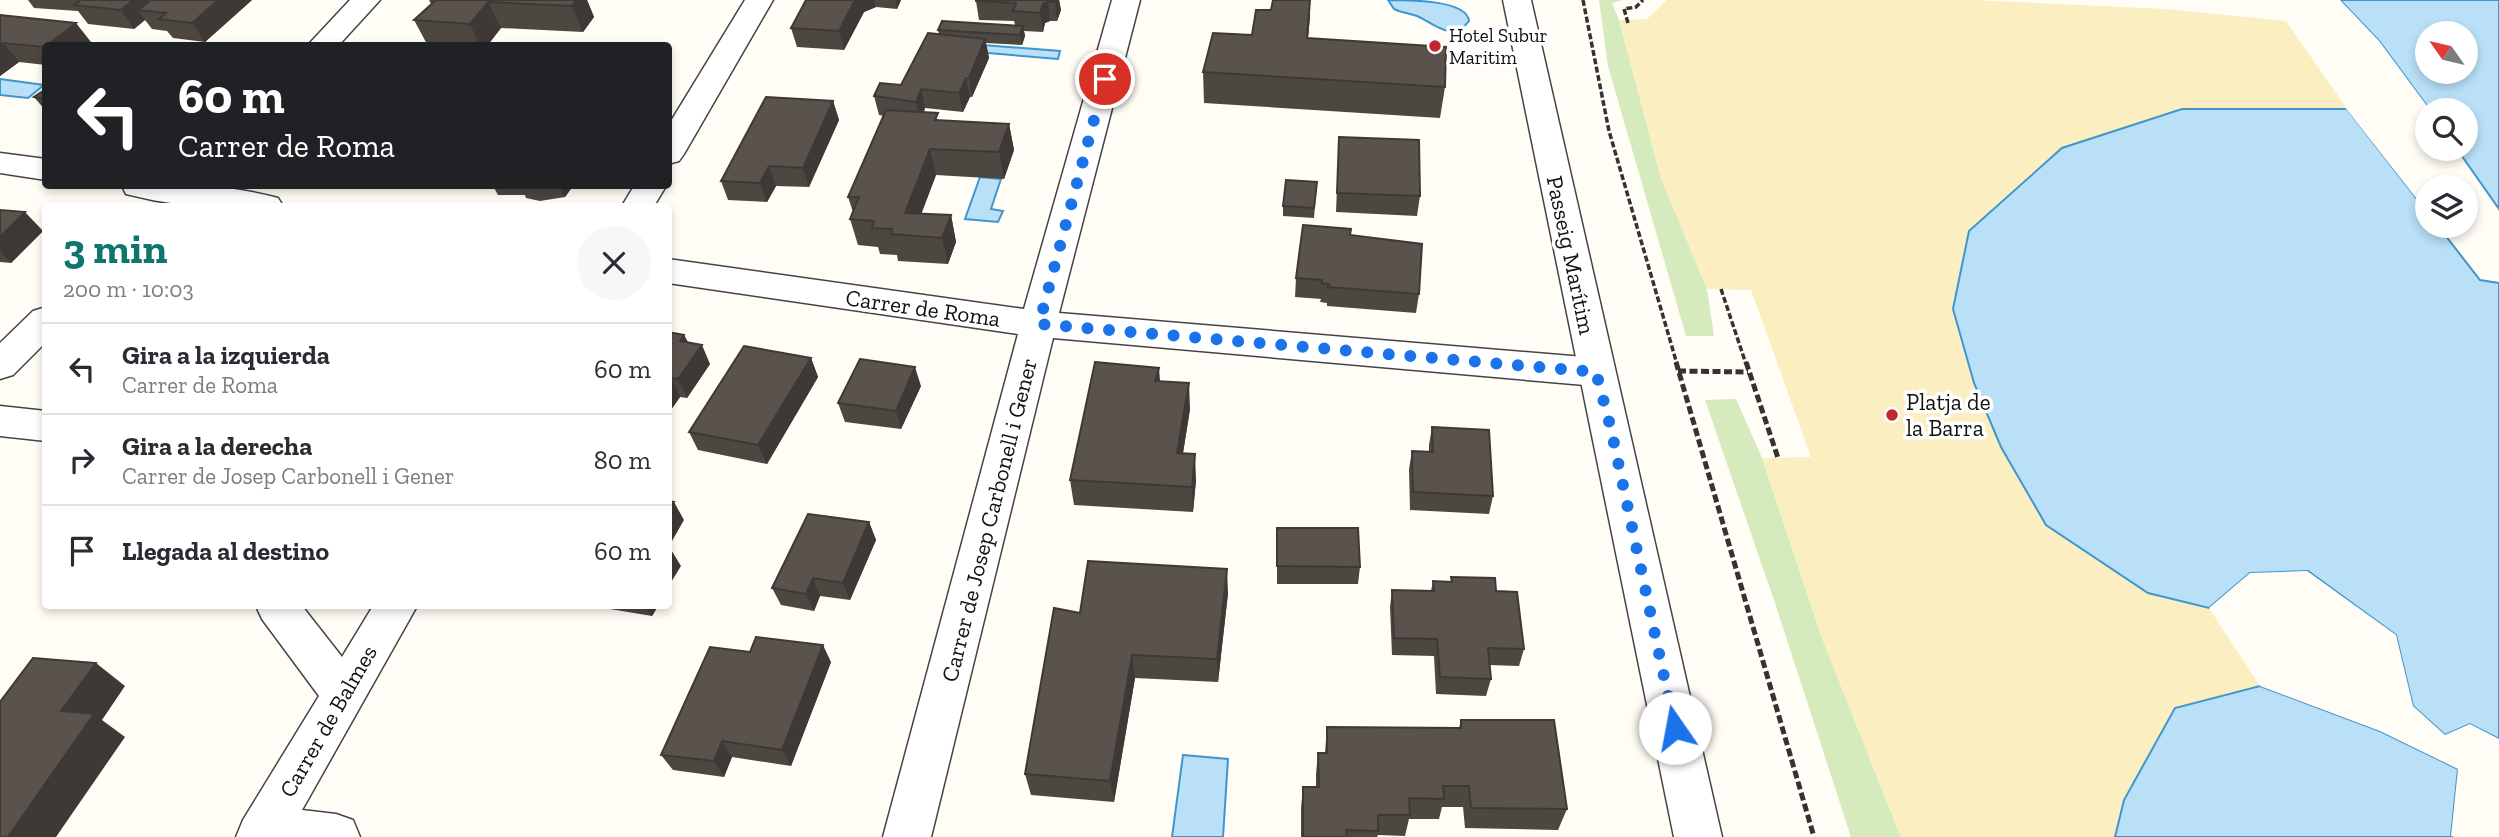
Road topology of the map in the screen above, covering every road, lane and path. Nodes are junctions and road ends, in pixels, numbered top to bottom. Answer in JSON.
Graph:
{"nodes":[{"id":1,"x":366,"y":0,"type":"edge"},
{"id":2,"x":759,"y":0,"type":"edge"},
{"id":3,"x":1126,"y":0,"type":"edge"},
{"id":4,"x":1517,"y":0,"type":"edge"},
{"id":5,"x":1583,"y":0,"type":"edge"},
{"id":6,"x":1643,"y":0,"type":"edge"},
{"id":7,"x":1628,"y":23,"type":"dead end"},
{"id":8,"x":325,"y":42,"type":"edge"},
{"id":9,"x":672,"y":147,"type":"edge"},
{"id":10,"x":0,"y":163,"type":"edge"},
{"id":11,"x":42,"y":169,"type":"edge"},
{"id":12,"x":150,"y":189,"type":"edge"},
{"id":13,"x":173,"y":195,"type":"edge"},
{"id":14,"x":241,"y":203,"type":"edge"},
{"id":15,"x":672,"y":272,"type":"edge"},
{"id":16,"x":1721,"y":289,"type":"dead end"},
{"id":17,"x":42,"y":324,"type":"edge"},
{"id":18,"x":1039,"y":324,"type":"junction"},
{"id":19,"x":0,"y":365,"type":"edge"},
{"id":20,"x":1678,"y":371,"type":"junction"},
{"id":21,"x":1596,"y":372,"type":"junction"},
{"id":22,"x":1748,"y":372,"type":"junction"},
{"id":23,"x":0,"y":421,"type":"edge"},
{"id":24,"x":42,"y":426,"type":"edge"},
{"id":25,"x":1778,"y":458,"type":"dead end"},
{"id":26,"x":279,"y":609,"type":"edge"},
{"id":27,"x":394,"y":609,"type":"edge"},
{"id":28,"x":343,"y":693,"type":"junction"},
{"id":29,"x":262,"y":833,"type":"edge"},
{"id":30,"x":335,"y":837,"type":"edge"},
{"id":31,"x":907,"y":837,"type":"edge"},
{"id":32,"x":1698,"y":837,"type":"edge"},
{"id":33,"x":1814,"y":837,"type":"edge"}],
"edges":[{"from":1,"to":8,"type":"street"},
{"from":2,"to":9,"type":"street"},
{"from":3,"to":18,"type":"street","name":"Carrer de Josep Carbonell i Gener"},
{"from":4,"to":21,"type":"street","name":"Passeig Marítim"},
{"from":5,"to":20,"type":"path"},
{"from":6,"to":7,"type":"path"},
{"from":10,"to":11,"type":"street"},
{"from":12,"to":13,"type":"street"},
{"from":13,"to":14,"type":"street"},
{"from":15,"to":18,"type":"street","name":"Carrer de Roma"},
{"from":16,"to":22,"type":"path"},
{"from":17,"to":19,"type":"street"},
{"from":18,"to":21,"type":"street","name":"Carrer de Roma"},
{"from":18,"to":31,"type":"street","name":"Carrer de Josep Carbonell i Gener"},
{"from":20,"to":22,"type":"path"},
{"from":20,"to":33,"type":"path"},
{"from":21,"to":32,"type":"street","name":"Passeig Marítim"},
{"from":22,"to":25,"type":"path"},
{"from":23,"to":24,"type":"street"},
{"from":26,"to":28,"type":"street"},
{"from":27,"to":28,"type":"street","name":"Carrer de Balmes"},
{"from":28,"to":29,"type":"street","name":"Carrer de Balmes"},
{"from":29,"to":30,"type":"street"}]}
